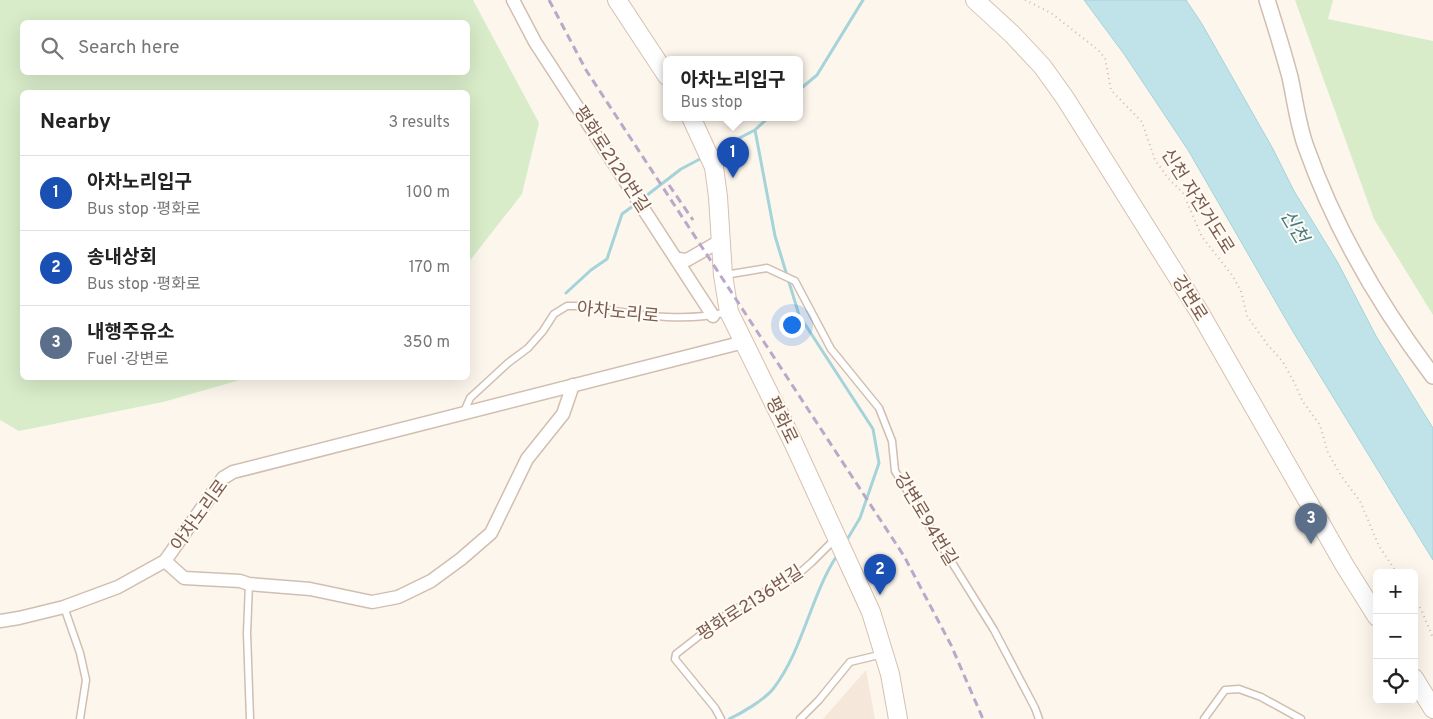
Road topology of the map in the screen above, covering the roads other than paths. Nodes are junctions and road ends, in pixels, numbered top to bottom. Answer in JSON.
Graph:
{"nodes":[{"id":1,"x":513,"y":0,"type":"edge"},
{"id":2,"x":617,"y":0,"type":"edge"},
{"id":3,"x":975,"y":0,"type":"edge"},
{"id":4,"x":1267,"y":0,"type":"edge"},
{"id":5,"x":663,"y":70,"type":"edge"},
{"id":6,"x":693,"y":121,"type":"edge"},
{"id":7,"x":720,"y":241,"type":"junction"},
{"id":8,"x":678,"y":259,"type":"junction"},
{"id":9,"x":723,"y":275,"type":"junction"},
{"id":10,"x":721,"y":314,"type":"junction"},
{"id":11,"x":744,"y":342,"type":"junction"},
{"id":12,"x":1433,"y":376,"type":"edge"},
{"id":13,"x":573,"y":385,"type":"junction"},
{"id":14,"x":464,"y":413,"type":"junction"},
{"id":15,"x":837,"y":537,"type":"junction"},
{"id":16,"x":164,"y":561,"type":"junction"},
{"id":17,"x":249,"y":584,"type":"junction"},
{"id":18,"x":64,"y":606,"type":"junction"},
{"id":19,"x":1375,"y":614,"type":"edge"},
{"id":20,"x":0,"y":621,"type":"edge"},
{"id":21,"x":884,"y":654,"type":"junction"},
{"id":22,"x":1418,"y":685,"type":"edge"},
{"id":23,"x":1433,"y":709,"type":"edge"},
{"id":24,"x":80,"y":719,"type":"edge"},
{"id":25,"x":250,"y":719,"type":"edge"},
{"id":26,"x":720,"y":719,"type":"edge"},
{"id":27,"x":800,"y":719,"type":"edge"},
{"id":28,"x":898,"y":719,"type":"edge"},
{"id":29,"x":1039,"y":719,"type":"edge"},
{"id":30,"x":1204,"y":719,"type":"edge"},
{"id":31,"x":1301,"y":719,"type":"edge"}],
"edges":[{"from":1,"to":8,"type":"street","name":"평화로2120번길"},
{"from":2,"to":5,"type":"main road"},
{"from":3,"to":19,"type":"main road","name":"강변로"},
{"from":4,"to":12,"type":"street"},
{"from":6,"to":7,"type":"main road","name":"평화로"},
{"from":7,"to":8,"type":"street"},
{"from":7,"to":9,"type":"main road","name":"평화로"},
{"from":8,"to":10,"type":"street","name":"평화로2120번길"},
{"from":9,"to":10,"type":"main road","name":"평화로"},
{"from":9,"to":29,"type":"lane","name":"강변로94번길"},
{"from":10,"to":11,"type":"main road","name":"평화로"},
{"from":10,"to":14,"type":"lane","name":"아차노리로"},
{"from":11,"to":13,"type":"street","name":"아차노리로"},
{"from":11,"to":15,"type":"main road","name":"평화로"},
{"from":13,"to":14,"type":"street","name":"아차노리로"},
{"from":13,"to":17,"type":"street"},
{"from":14,"to":16,"type":"street","name":"아차노리로"},
{"from":15,"to":21,"type":"main road","name":"평화로"},
{"from":15,"to":26,"type":"lane","name":"평화로2136번길"},
{"from":16,"to":17,"type":"street"},
{"from":16,"to":18,"type":"street","name":"아차노리로"},
{"from":17,"to":25,"type":"lane"},
{"from":18,"to":20,"type":"street","name":"아차노리로"},
{"from":18,"to":24,"type":"lane"},
{"from":21,"to":27,"type":"lane"},
{"from":21,"to":28,"type":"main road","name":"평화로"},
{"from":22,"to":23,"type":"main road"},
{"from":30,"to":31,"type":"lane"}]}
